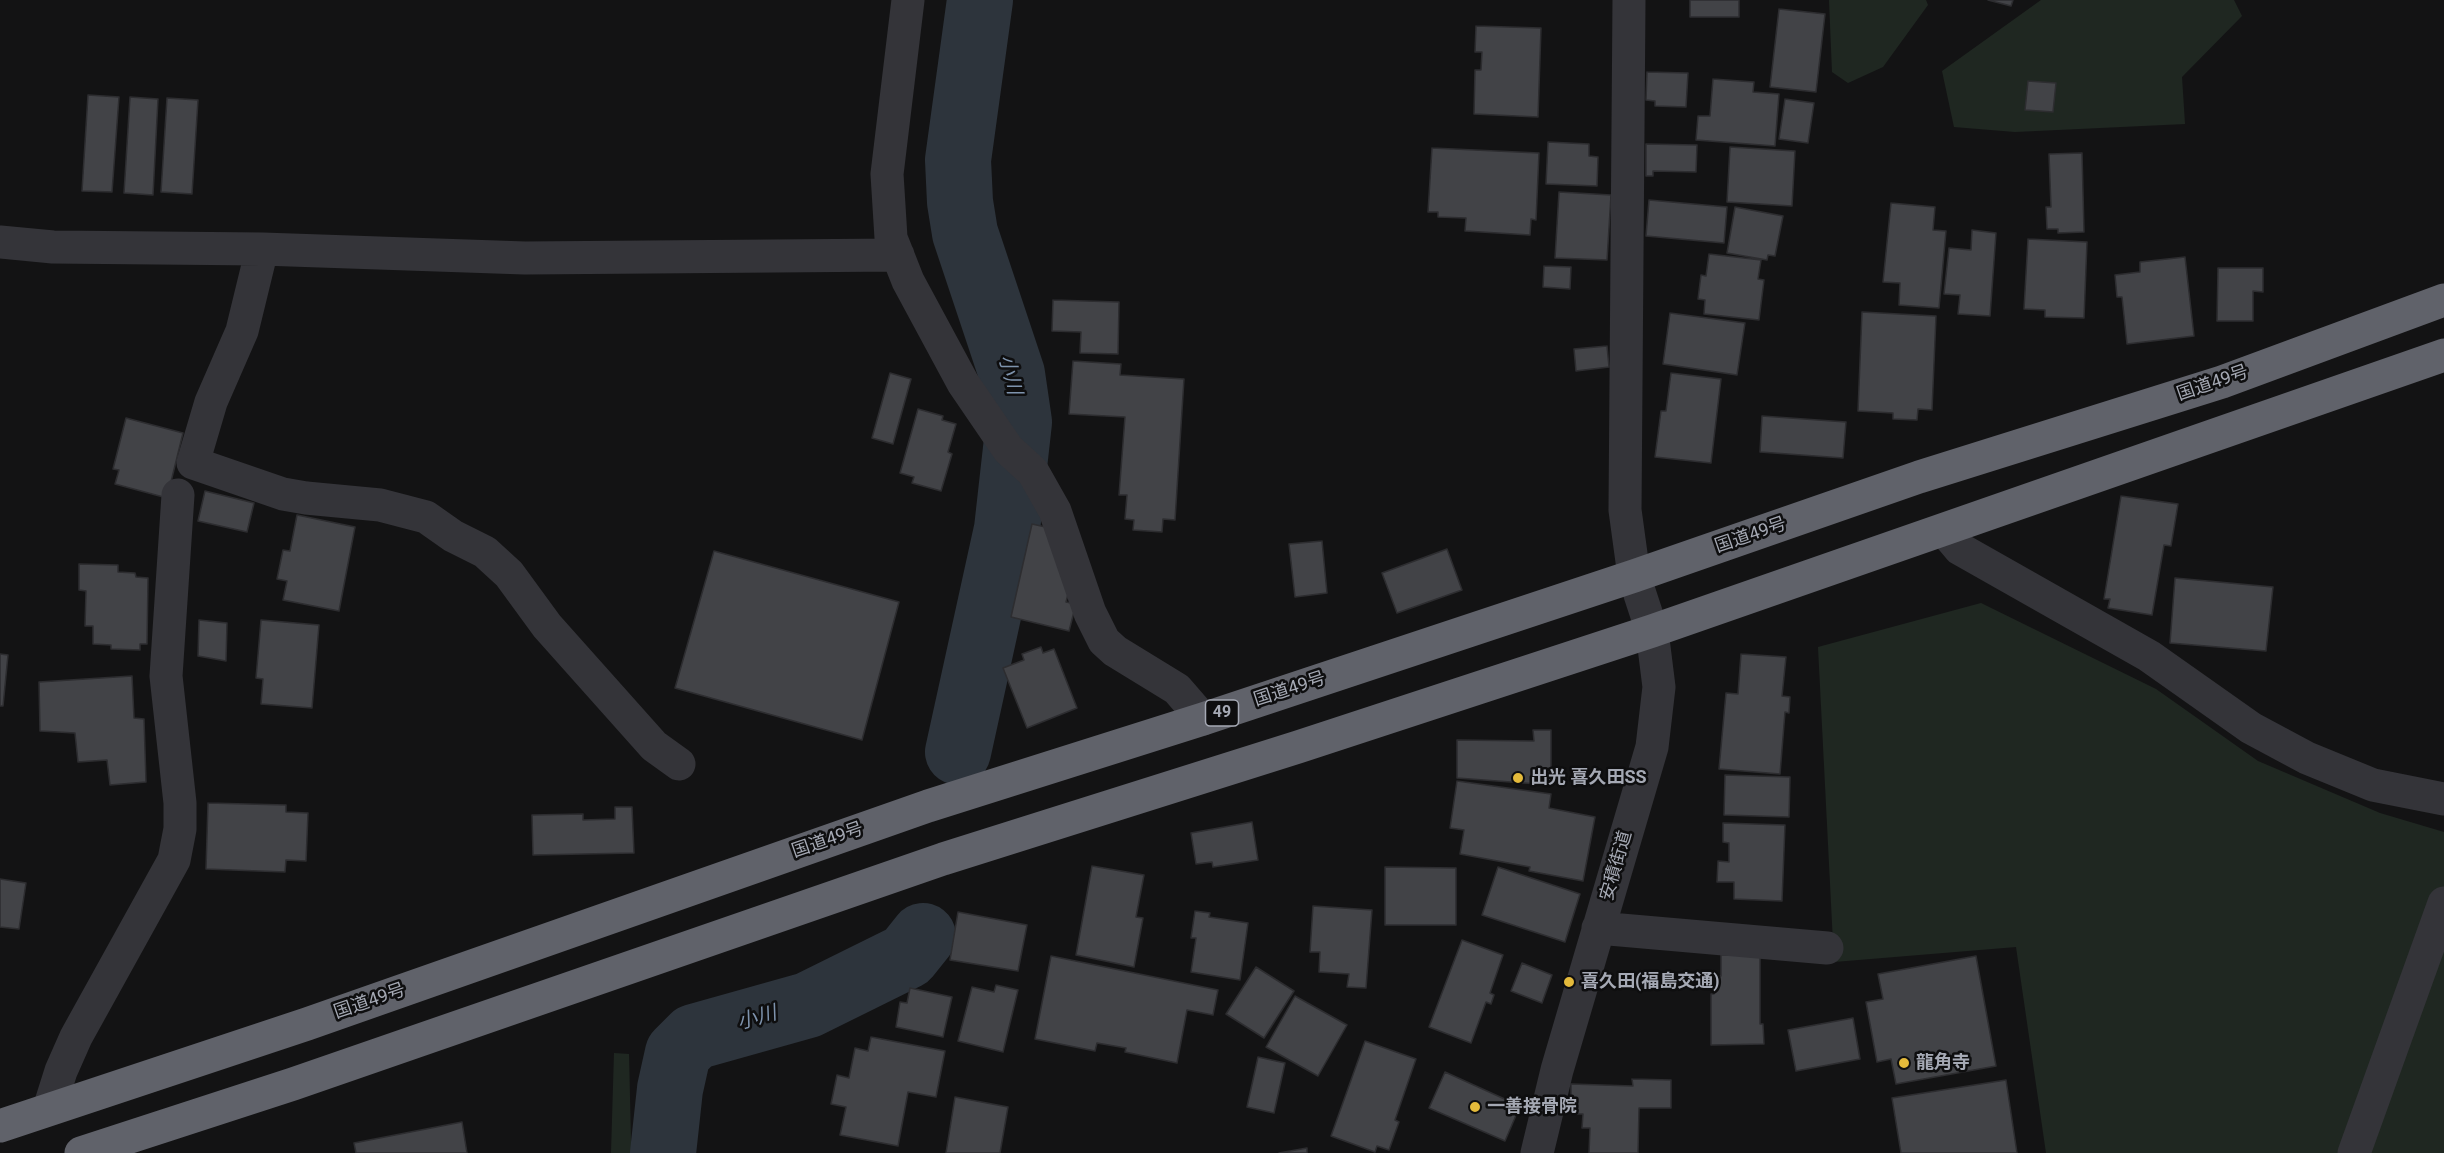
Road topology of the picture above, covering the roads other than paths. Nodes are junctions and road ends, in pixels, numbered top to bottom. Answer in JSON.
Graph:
{"nodes":[{"id":1,"x":908,"y":0,"type":"edge"},
{"id":2,"x":1629,"y":0,"type":"edge"},
{"id":3,"x":0,"y":242,"type":"edge"},
{"id":4,"x":262,"y":249,"type":"junction"},
{"id":5,"x":898,"y":255,"type":"junction"},
{"id":6,"x":2444,"y":300,"type":"edge"},
{"id":7,"x":2444,"y":355,"type":"edge"},
{"id":8,"x":178,"y":495,"type":"dead end"},
{"id":9,"x":1944,"y":530,"type":"junction"},
{"id":10,"x":1634,"y":576,"type":"junction"},
{"id":11,"x":1652,"y":631,"type":"junction"},
{"id":12,"x":1203,"y":719,"type":"junction"},
{"id":13,"x":679,"y":764,"type":"dead end"},
{"id":14,"x":2444,"y":799,"type":"edge"},
{"id":15,"x":2444,"y":903,"type":"edge"},
{"id":16,"x":1598,"y":928,"type":"junction"},
{"id":17,"x":1827,"y":948,"type":"dead end"},
{"id":18,"x":49,"y":1109,"type":"junction"},
{"id":19,"x":0,"y":1125,"type":"edge"},
{"id":20,"x":81,"y":1153,"type":"edge"},
{"id":21,"x":1537,"y":1153,"type":"edge"},
{"id":22,"x":2354,"y":1153,"type":"edge"}],
"edges":[{"from":1,"to":5,"type":"street"},
{"from":2,"to":10,"type":"street","name":"安積街道"},
{"from":3,"to":4,"type":"street"},
{"from":4,"to":5,"type":"street"},
{"from":4,"to":13,"type":"street"},
{"from":5,"to":12,"type":"street"},
{"from":6,"to":10,"type":"highway","name":"国道49号","number":"49"},
{"from":7,"to":9,"type":"highway"},
{"from":8,"to":18,"type":"street"},
{"from":9,"to":11,"type":"highway"},
{"from":9,"to":14,"type":"street"},
{"from":10,"to":11,"type":"street","name":"安積街道"},
{"from":10,"to":12,"type":"highway","name":"国道49号","number":"49"},
{"from":11,"to":16,"type":"street","name":"安積街道"},
{"from":11,"to":20,"type":"highway"},
{"from":12,"to":18,"type":"highway","name":"国道49号","number":"49"},
{"from":15,"to":22,"type":"street"},
{"from":16,"to":17,"type":"street"},
{"from":16,"to":21,"type":"street","name":"安積街道"},
{"from":18,"to":19,"type":"highway","name":"国道49号","number":"49"}]}
